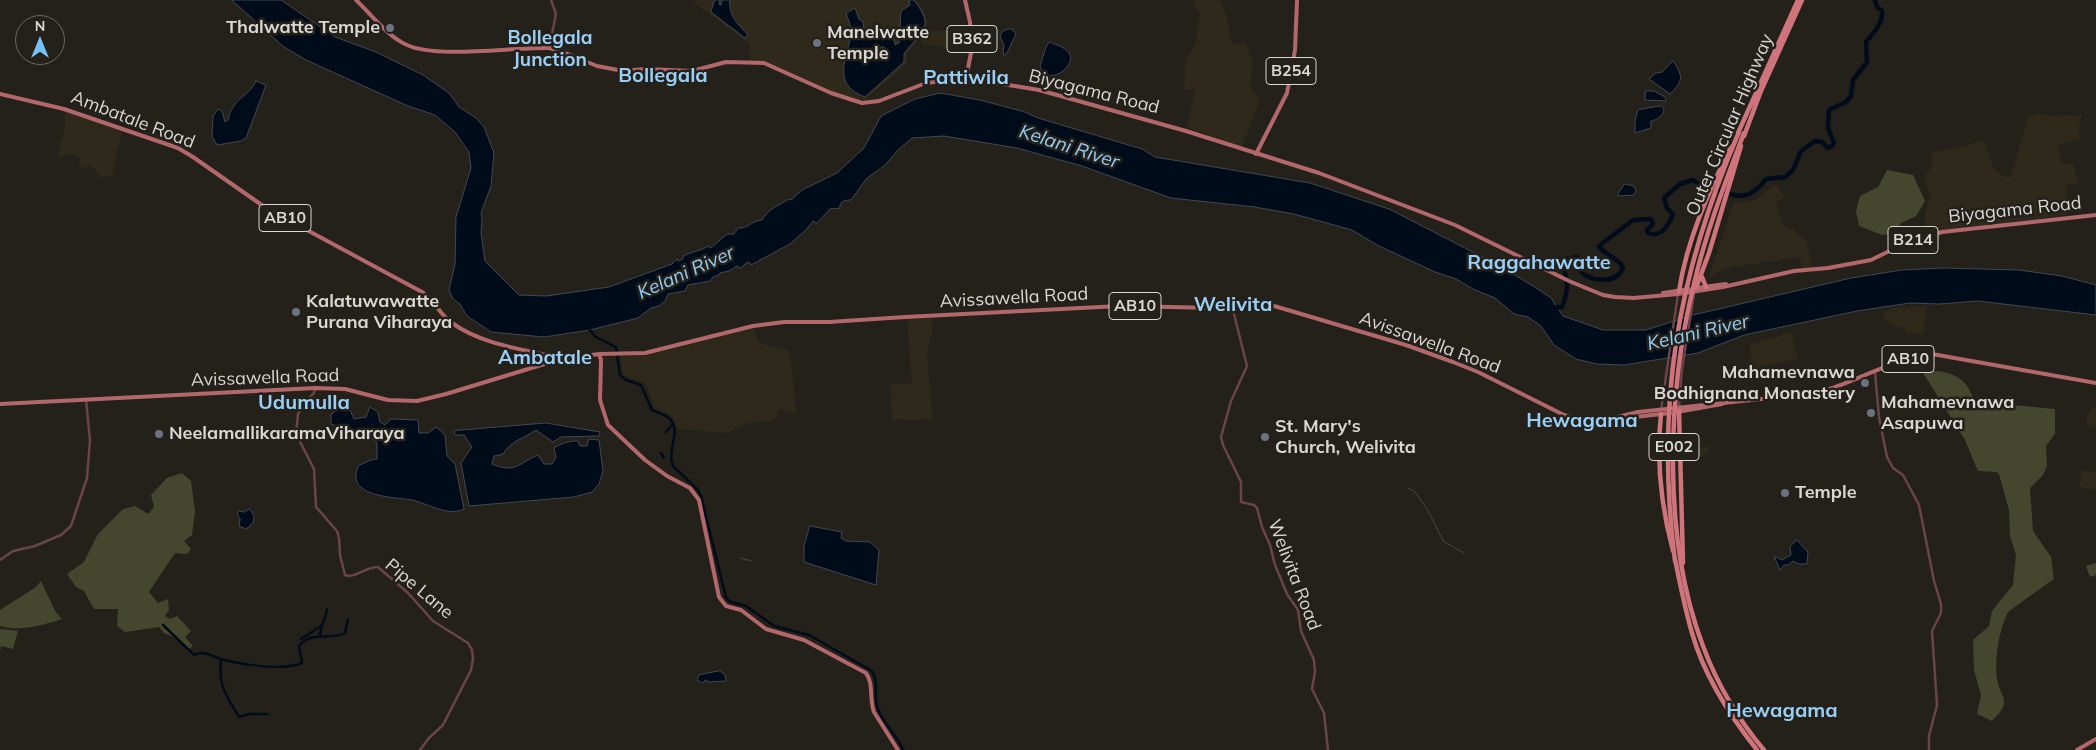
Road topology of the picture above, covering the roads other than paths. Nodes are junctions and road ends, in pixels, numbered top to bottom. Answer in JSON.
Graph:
{"nodes":[{"id":1,"x":356,"y":0,"type":"edge"},
{"id":2,"x":551,"y":0,"type":"edge"},
{"id":3,"x":965,"y":0,"type":"edge"},
{"id":4,"x":1297,"y":0,"type":"edge"},
{"id":5,"x":1800,"y":0,"type":"edge"},
{"id":6,"x":549,"y":48,"type":"junction"},
{"id":7,"x":966,"y":78,"type":"junction"},
{"id":8,"x":0,"y":94,"type":"edge"},
{"id":9,"x":1742,"y":132,"type":"junction"},
{"id":10,"x":1256,"y":154,"type":"junction"},
{"id":11,"x":2096,"y":215,"type":"edge"},
{"id":12,"x":1701,"y":276,"type":"junction"},
{"id":13,"x":1736,"y":284,"type":"junction"},
{"id":14,"x":1706,"y":286,"type":"junction"},
{"id":15,"x":1696,"y":290,"type":"junction"},
{"id":16,"x":1678,"y":292,"type":"junction"},
{"id":17,"x":1232,"y":306,"type":"junction"},
{"id":18,"x":599,"y":354,"type":"junction"},
{"id":19,"x":561,"y":358,"type":"junction"},
{"id":20,"x":1875,"y":372,"type":"junction"},
{"id":21,"x":2096,"y":383,"type":"edge"},
{"id":22,"x":315,"y":388,"type":"junction"},
{"id":23,"x":86,"y":400,"type":"junction"},
{"id":24,"x":0,"y":404,"type":"edge"},
{"id":25,"x":1679,"y":410,"type":"junction"},
{"id":26,"x":1661,"y":412,"type":"junction"},
{"id":27,"x":0,"y":560,"type":"edge"},
{"id":28,"x":1675,"y":560,"type":"junction"},
{"id":29,"x":1683,"y":573,"type":"junction"},
{"id":30,"x":2096,"y":739,"type":"edge"},
{"id":31,"x":420,"y":750,"type":"edge"},
{"id":32,"x":898,"y":750,"type":"edge"},
{"id":33,"x":1328,"y":750,"type":"edge"},
{"id":34,"x":1757,"y":750,"type":"edge"},
{"id":35,"x":1764,"y":750,"type":"edge"},
{"id":36,"x":1929,"y":750,"type":"edge"},
{"id":37,"x":2077,"y":750,"type":"edge"}],
"edges":[{"from":1,"to":6,"type":"main road","name":"Biyagama Road","number":"B214"},
{"from":2,"to":6,"type":"street"},
{"from":3,"to":7,"type":"main road","number":"B362"},
{"from":4,"to":10,"type":"main road","number":"B254"},
{"from":5,"to":9,"type":"highway","name":"Outer Circular Highway","number":"E002"},
{"from":6,"to":7,"type":"main road","name":"Biyagama Road","number":"B214"},
{"from":7,"to":10,"type":"main road","name":"Biyagama Road","number":"B214"},
{"from":8,"to":19,"type":"main road","name":"Ambatale Road","number":"AB10"},
{"from":9,"to":12,"type":"highway","bridge":true},
{"from":9,"to":16,"type":"highway","bridge":true},
{"from":9,"to":28,"type":"highway","name":"Outer Circular Highway","number":"E002","bridge":true},
{"from":9,"to":29,"type":"highway","name":"Outer Circular Highway","number":"E002","bridge":true},
{"from":10,"to":16,"type":"main road","name":"Biyagama Road","number":"B214"},
{"from":11,"to":13,"type":"main road","name":"Biyagama Road","number":"B214"},
{"from":12,"to":14,"type":"highway"},
{"from":12,"to":15,"type":"highway"},
{"from":13,"to":14,"type":"main road","name":"Biyagama Road","number":"B214"},
{"from":13,"to":15,"type":"main road","name":"Biyagama Road","number":"B214"},
{"from":14,"to":15,"type":"main road","name":"Biyagama Road","number":"B214"},
{"from":15,"to":16,"type":"main road","name":"Biyagama Road","number":"B214"},
{"from":15,"to":25,"type":"street","bridge":true},
{"from":16,"to":26,"type":"street"},
{"from":17,"to":18,"type":"main road","name":"Avissawella Road","number":"AB10"},
{"from":17,"to":26,"type":"main road","name":"Avissawella Road","number":"AB10"},
{"from":17,"to":33,"type":"street","name":"Welivita Road"},
{"from":18,"to":19,"type":"main road","name":"Avissawella Road","number":"AB10"},
{"from":18,"to":32,"type":"main road"},
{"from":19,"to":22,"type":"main road","name":"Avissawella Road"},
{"from":20,"to":21,"type":"main road","name":"Avissawella Road","number":"AB10"},
{"from":20,"to":25,"type":"main road","name":"Avissawella Road","number":"AB10"},
{"from":20,"to":36,"type":"street"},
{"from":22,"to":23,"type":"main road","name":"Avissawella Road"},
{"from":22,"to":31,"type":"street","name":"Pipe Lane"},
{"from":23,"to":24,"type":"main road","name":"Avissawella Road"},
{"from":23,"to":27,"type":"street"},
{"from":25,"to":26,"type":"main road","name":"Avissawella Road","number":"AB10"},
{"from":25,"to":29,"type":"highway"},
{"from":26,"to":28,"type":"highway"},
{"from":28,"to":34,"type":"highway","name":"Outer Circular Highway","number":"E002"},
{"from":29,"to":35,"type":"highway","name":"Outer Circular Highway","number":"E002","bridge":true},
{"from":30,"to":37,"type":"main road"}]}
